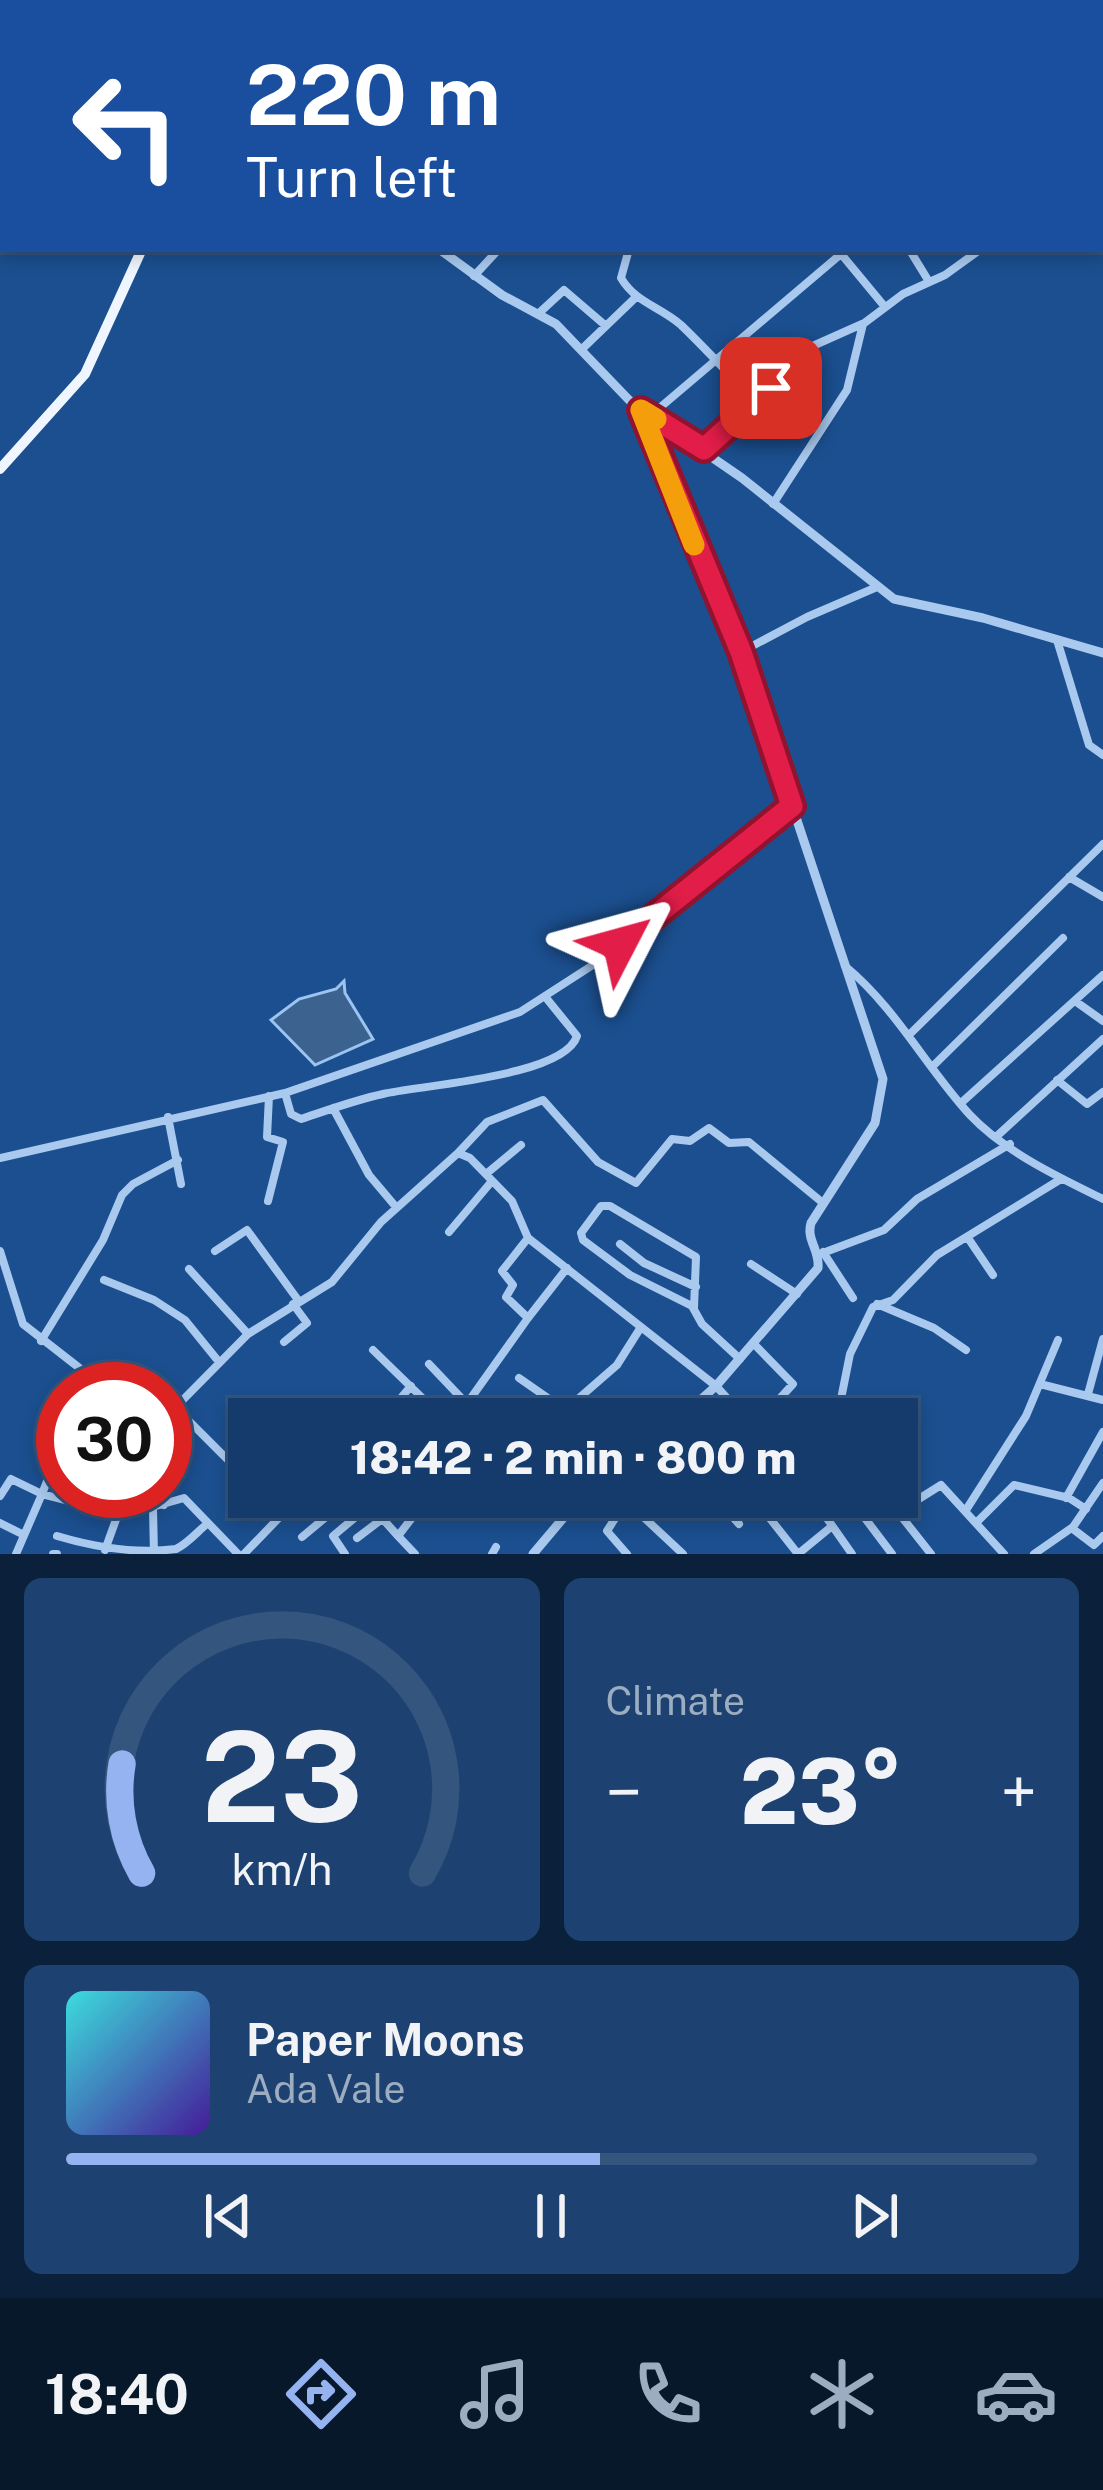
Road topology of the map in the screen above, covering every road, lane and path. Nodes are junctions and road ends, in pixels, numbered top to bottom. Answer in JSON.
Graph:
{"nodes":[{"id":1,"x":141,"y":252,"type":"edge"},
{"id":2,"x":443,"y":252,"type":"edge"},
{"id":3,"x":496,"y":252,"type":"edge"},
{"id":4,"x":628,"y":252,"type":"edge"},
{"id":5,"x":838,"y":252,"type":"edge"},
{"id":6,"x":840,"y":252,"type":"edge"},
{"id":7,"x":911,"y":252,"type":"edge"},
{"id":8,"x":977,"y":252,"type":"edge"},
{"id":9,"x":474,"y":276,"type":"junction"},
{"id":10,"x":928,"y":280,"type":"junction"},
{"id":11,"x":634,"y":299,"type":"junction"},
{"id":12,"x":885,"y":307,"type":"junction"},
{"id":13,"x":538,"y":314,"type":"junction"},
{"id":14,"x":863,"y":324,"type":"junction"},
{"id":15,"x":606,"y":326,"type":"junction"},
{"id":16,"x":582,"y":349,"type":"junction"},
{"id":17,"x":715,"y":360,"type":"junction"},
{"id":18,"x":756,"y":404,"type":"junction"},
{"id":19,"x":646,"y":413,"type":"junction"},
{"id":20,"x":704,"y":449,"type":"junction"},
{"id":21,"x":0,"y":469,"type":"edge"},
{"id":22,"x":773,"y":504,"type":"junction"},
{"id":23,"x":877,"y":587,"type":"junction"},
{"id":24,"x":1057,"y":640,"type":"junction"},
{"id":25,"x":741,"y":652,"type":"junction"},
{"id":26,"x":1103,"y":653,"type":"edge"},
{"id":27,"x":1103,"y":755,"type":"edge"},
{"id":28,"x":792,"y":806,"type":"junction"},
{"id":29,"x":1103,"y":844,"type":"edge"},
{"id":30,"x":1069,"y":877,"type":"junction"},
{"id":31,"x":1103,"y":897,"type":"edge"},
{"id":32,"x":1063,"y":938,"type":"dead end"},
{"id":33,"x":845,"y":966,"type":"junction"},
{"id":34,"x":1103,"y":974,"type":"edge"},
{"id":35,"x":547,"y":999,"type":"junction"},
{"id":36,"x":1075,"y":1001,"type":"junction"},
{"id":37,"x":1103,"y":1021,"type":"edge"},
{"id":38,"x":908,"y":1035,"type":"junction"},
{"id":39,"x":1103,"y":1039,"type":"edge"},
{"id":40,"x":932,"y":1067,"type":"junction"},
{"id":41,"x":1057,"y":1080,"type":"junction"},
{"id":42,"x":1103,"y":1091,"type":"edge"},
{"id":43,"x":285,"y":1093,"type":"junction"},
{"id":44,"x":269,"y":1096,"type":"junction"},
{"id":45,"x":961,"y":1103,"type":"junction"},
{"id":46,"x":333,"y":1108,"type":"junction"},
{"id":47,"x":168,"y":1118,"type":"junction"},
{"id":48,"x":997,"y":1136,"type":"junction"},
{"id":49,"x":1010,"y":1144,"type":"junction"},
{"id":50,"x":520,"y":1145,"type":"dead end"},
{"id":51,"x":458,"y":1153,"type":"junction"},
{"id":52,"x":0,"y":1158,"type":"edge"},
{"id":53,"x":178,"y":1160,"type":"junction"},
{"id":54,"x":489,"y":1178,"type":"junction"},
{"id":55,"x":1060,"y":1179,"type":"junction"},
{"id":56,"x":181,"y":1184,"type":"dead end"},
{"id":57,"x":1103,"y":1198,"type":"edge"},
{"id":58,"x":268,"y":1201,"type":"dead end"},
{"id":59,"x":823,"y":1203,"type":"junction"},
{"id":60,"x":395,"y":1207,"type":"junction"},
{"id":61,"x":449,"y":1232,"type":"dead end"},
{"id":62,"x":528,"y":1238,"type":"junction"},
{"id":63,"x":968,"y":1238,"type":"junction"},
{"id":64,"x":620,"y":1244,"type":"dead end"},
{"id":65,"x":0,"y":1251,"type":"edge"},
{"id":66,"x":215,"y":1251,"type":"dead end"},
{"id":67,"x":821,"y":1253,"type":"junction"},
{"id":68,"x":751,"y":1264,"type":"dead end"},
{"id":69,"x":567,"y":1268,"type":"junction"},
{"id":70,"x":189,"y":1269,"type":"dead end"},
{"id":71,"x":993,"y":1275,"type":"dead end"},
{"id":72,"x":104,"y":1280,"type":"dead end"},
{"id":73,"x":696,"y":1287,"type":"junction"},
{"id":74,"x":797,"y":1294,"type":"junction"},
{"id":75,"x":853,"y":1298,"type":"dead end"},
{"id":76,"x":296,"y":1302,"type":"junction"},
{"id":77,"x":877,"y":1304,"type":"junction"},
{"id":78,"x":694,"y":1309,"type":"junction"},
{"id":79,"x":527,"y":1318,"type":"junction"},
{"id":80,"x":641,"y":1327,"type":"junction"},
{"id":81,"x":248,"y":1334,"type":"junction"},
{"id":82,"x":1058,"y":1340,"type":"dead end"},
{"id":83,"x":1103,"y":1340,"type":"edge"},
{"id":84,"x":41,"y":1341,"type":"junction"},
{"id":85,"x":284,"y":1342,"type":"dead end"},
{"id":86,"x":753,"y":1343,"type":"junction"},
{"id":87,"x":966,"y":1350,"type":"dead end"},
{"id":88,"x":373,"y":1351,"type":"dead end"},
{"id":89,"x":740,"y":1359,"type":"junction"},
{"id":90,"x":70,"y":1362,"type":"edge"},
{"id":91,"x":219,"y":1362,"type":"junction"},
{"id":92,"x":429,"y":1364,"type":"dead end"},
{"id":93,"x":519,"y":1378,"type":"dead end"},
{"id":94,"x":1040,"y":1384,"type":"junction"},
{"id":95,"x":411,"y":1386,"type":"junction"},
{"id":96,"x":716,"y":1386,"type":"junction"},
{"id":97,"x":192,"y":1391,"type":"edge"},
{"id":98,"x":1088,"y":1394,"type":"junction"},
{"id":99,"x":401,"y":1398,"type":"edge"},
{"id":100,"x":423,"y":1398,"type":"edge"},
{"id":101,"x":461,"y":1398,"type":"edge"},
{"id":102,"x":470,"y":1398,"type":"edge"},
{"id":103,"x":548,"y":1398,"type":"edge"},
{"id":104,"x":579,"y":1398,"type":"edge"},
{"id":105,"x":703,"y":1398,"type":"edge"},
{"id":106,"x":727,"y":1398,"type":"edge"},
{"id":107,"x":780,"y":1398,"type":"edge"},
{"id":108,"x":841,"y":1398,"type":"edge"},
{"id":109,"x":1103,"y":1400,"type":"edge"},
{"id":110,"x":192,"y":1424,"type":"edge"},
{"id":111,"x":1103,"y":1432,"type":"edge"},
{"id":112,"x":228,"y":1459,"type":"edge"},
{"id":113,"x":1103,"y":1483,"type":"edge"},
{"id":114,"x":36,"y":1492,"type":"edge"},
{"id":115,"x":0,"y":1496,"type":"edge"},
{"id":116,"x":1066,"y":1498,"type":"junction"},
{"id":117,"x":918,"y":1499,"type":"edge"},
{"id":118,"x":192,"y":1504,"type":"edge"},
{"id":119,"x":36,"y":1506,"type":"edge"},
{"id":120,"x":1086,"y":1509,"type":"junction"},
{"id":121,"x":966,"y":1510,"type":"junction"},
{"id":122,"x":117,"y":1518,"type":"edge"},
{"id":123,"x":153,"y":1518,"type":"edge"},
{"id":124,"x":277,"y":1518,"type":"edge"},
{"id":125,"x":325,"y":1518,"type":"edge"},
{"id":126,"x":349,"y":1518,"type":"edge"},
{"id":127,"x":412,"y":1518,"type":"edge"},
{"id":128,"x":563,"y":1518,"type":"edge"},
{"id":129,"x":614,"y":1518,"type":"edge"},
{"id":130,"x":644,"y":1518,"type":"edge"},
{"id":131,"x":734,"y":1518,"type":"edge"},
{"id":132,"x":770,"y":1518,"type":"edge"},
{"id":133,"x":825,"y":1518,"type":"edge"},
{"id":134,"x":865,"y":1518,"type":"edge"},
{"id":135,"x":903,"y":1518,"type":"edge"},
{"id":136,"x":382,"y":1519,"type":"joint"},
{"id":137,"x":0,"y":1522,"type":"edge"},
{"id":138,"x":976,"y":1522,"type":"junction"},
{"id":139,"x":207,"y":1524,"type":"junction"},
{"id":140,"x":739,"y":1524,"type":"dead end"},
{"id":141,"x":831,"y":1527,"type":"junction"},
{"id":142,"x":1072,"y":1528,"type":"junction"},
{"id":143,"x":24,"y":1535,"type":"junction"},
{"id":144,"x":58,"y":1536,"type":"dead end"},
{"id":145,"x":398,"y":1536,"type":"junction"},
{"id":146,"x":1103,"y":1536,"type":"edge"},
{"id":147,"x":302,"y":1537,"type":"dead end"},
{"id":148,"x":357,"y":1538,"type":"dead end"},
{"id":149,"x":105,"y":1550,"type":"junction"},
{"id":150,"x":16,"y":1554,"type":"edge"},
{"id":151,"x":154,"y":1554,"type":"edge"},
{"id":152,"x":241,"y":1554,"type":"edge"},
{"id":153,"x":345,"y":1554,"type":"edge"},
{"id":154,"x":415,"y":1554,"type":"edge"},
{"id":155,"x":532,"y":1554,"type":"edge"},
{"id":156,"x":627,"y":1554,"type":"edge"},
{"id":157,"x":682,"y":1554,"type":"edge"},
{"id":158,"x":798,"y":1554,"type":"edge"},
{"id":159,"x":852,"y":1554,"type":"edge"},
{"id":160,"x":892,"y":1554,"type":"edge"},
{"id":161,"x":932,"y":1554,"type":"edge"},
{"id":162,"x":1004,"y":1554,"type":"edge"},
{"id":163,"x":1034,"y":1554,"type":"edge"}],
"edges":[{"from":1,"to":21,"type":"main road"},
{"from":2,"to":9,"type":"street"},
{"from":3,"to":9,"type":"street"},
{"from":4,"to":11,"type":"street"},
{"from":5,"to":17,"type":"street"},
{"from":6,"to":12,"type":"street"},
{"from":7,"to":10,"type":"street"},
{"from":8,"to":10,"type":"street"},
{"from":9,"to":13,"type":"street"},
{"from":10,"to":12,"type":"street"},
{"from":11,"to":15,"type":"street"},
{"from":11,"to":17,"type":"street"},
{"from":12,"to":14,"type":"street"},
{"from":13,"to":15,"type":"street"},
{"from":13,"to":16,"type":"street"},
{"from":14,"to":18,"type":"street"},
{"from":14,"to":22,"type":"street"},
{"from":15,"to":16,"type":"street"},
{"from":16,"to":19,"type":"street"},
{"from":17,"to":18,"type":"street"},
{"from":17,"to":19,"type":"street"},
{"from":18,"to":20,"type":"street"},
{"from":19,"to":20,"type":"street"},
{"from":19,"to":25,"type":"street"},
{"from":20,"to":22,"type":"street"},
{"from":22,"to":23,"type":"street"},
{"from":23,"to":24,"type":"street"},
{"from":23,"to":25,"type":"street"},
{"from":24,"to":26,"type":"street"},
{"from":24,"to":27,"type":"street"},
{"from":25,"to":28,"type":"street"},
{"from":28,"to":33,"type":"street"},
{"from":28,"to":35,"type":"street"},
{"from":29,"to":30,"type":"street"},
{"from":30,"to":31,"type":"street"},
{"from":30,"to":38,"type":"street"},
{"from":32,"to":40,"type":"street"},
{"from":33,"to":38,"type":"street"},
{"from":33,"to":59,"type":"street"},
{"from":34,"to":36,"type":"street"},
{"from":35,"to":43,"type":"street"},
{"from":35,"to":46,"type":"street"},
{"from":36,"to":37,"type":"street"},
{"from":36,"to":45,"type":"street"},
{"from":38,"to":40,"type":"street"},
{"from":39,"to":41,"type":"street"},
{"from":40,"to":45,"type":"street"},
{"from":41,"to":42,"type":"street"},
{"from":41,"to":48,"type":"street"},
{"from":43,"to":44,"type":"street"},
{"from":43,"to":46,"type":"street"},
{"from":44,"to":47,"type":"street"},
{"from":44,"to":58,"type":"street"},
{"from":45,"to":48,"type":"street"},
{"from":46,"to":60,"type":"street"},
{"from":47,"to":52,"type":"street"},
{"from":47,"to":53,"type":"street"},
{"from":48,"to":49,"type":"street"},
{"from":49,"to":55,"type":"street"},
{"from":49,"to":67,"type":"street"},
{"from":50,"to":54,"type":"street"},
{"from":51,"to":54,"type":"street"},
{"from":51,"to":59,"type":"street"},
{"from":51,"to":60,"type":"street"},
{"from":53,"to":56,"type":"street"},
{"from":53,"to":84,"type":"street"},
{"from":54,"to":61,"type":"street"},
{"from":54,"to":62,"type":"street"},
{"from":55,"to":57,"type":"street"},
{"from":55,"to":63,"type":"street"},
{"from":59,"to":67,"type":"street"},
{"from":60,"to":76,"type":"street"},
{"from":62,"to":69,"type":"street"},
{"from":62,"to":79,"type":"street"},
{"from":63,"to":71,"type":"street"},
{"from":63,"to":77,"type":"street"},
{"from":64,"to":73,"type":"street"},
{"from":65,"to":84,"type":"street"},
{"from":66,"to":76,"type":"street"},
{"from":67,"to":74,"type":"street"},
{"from":67,"to":75,"type":"street"},
{"from":68,"to":74,"type":"street"},
{"from":69,"to":79,"type":"street"},
{"from":69,"to":80,"type":"street"},
{"from":70,"to":81,"type":"street"},
{"from":72,"to":91,"type":"street"},
{"from":73,"to":78,"type":"street"},
{"from":73,"to":78,"type":"street"},
{"from":74,"to":86,"type":"street"},
{"from":76,"to":81,"type":"street"},
{"from":76,"to":85,"type":"street"},
{"from":77,"to":87,"type":"street"},
{"from":77,"to":108,"type":"street"},
{"from":78,"to":89,"type":"street"},
{"from":79,"to":102,"type":"street"},
{"from":80,"to":96,"type":"street"},
{"from":80,"to":104,"type":"street"},
{"from":81,"to":91,"type":"street"},
{"from":82,"to":94,"type":"street"},
{"from":83,"to":98,"type":"street"},
{"from":84,"to":90,"type":"street"},
{"from":86,"to":89,"type":"street"},
{"from":86,"to":107,"type":"street"},
{"from":88,"to":95,"type":"street"},
{"from":89,"to":96,"type":"street"},
{"from":91,"to":97,"type":"street"},
{"from":92,"to":101,"type":"street"},
{"from":93,"to":103,"type":"street"},
{"from":94,"to":98,"type":"street"},
{"from":94,"to":121,"type":"street"},
{"from":95,"to":99,"type":"street"},
{"from":95,"to":100,"type":"street"},
{"from":96,"to":105,"type":"street"},
{"from":96,"to":106,"type":"street"},
{"from":98,"to":109,"type":"street"},
{"from":110,"to":112,"type":"street"},
{"from":111,"to":116,"type":"street"},
{"from":113,"to":120,"type":"street"},
{"from":114,"to":115,"type":"street"},
{"from":116,"to":120,"type":"street"},
{"from":116,"to":138,"type":"street"},
{"from":117,"to":121,"type":"street"},
{"from":118,"to":139,"type":"street"},
{"from":119,"to":143,"type":"street"},
{"from":120,"to":142,"type":"street"},
{"from":121,"to":138,"type":"street"},
{"from":122,"to":149,"type":"street"},
{"from":123,"to":151,"type":"street"},
{"from":124,"to":152,"type":"street"},
{"from":125,"to":147,"type":"street"},
{"from":126,"to":153,"type":"street"},
{"from":127,"to":145,"type":"street"},
{"from":128,"to":155,"type":"street"},
{"from":129,"to":156,"type":"street"},
{"from":130,"to":157,"type":"street"},
{"from":131,"to":140,"type":"street"},
{"from":132,"to":158,"type":"street"},
{"from":133,"to":141,"type":"street"},
{"from":134,"to":160,"type":"street"},
{"from":135,"to":161,"type":"street"},
{"from":136,"to":145,"type":"street"},
{"from":136,"to":148,"type":"street"},
{"from":137,"to":143,"type":"street"},
{"from":138,"to":162,"type":"street"},
{"from":139,"to":151,"type":"street"},
{"from":139,"to":152,"type":"street"},
{"from":141,"to":158,"type":"street"},
{"from":141,"to":159,"type":"street"},
{"from":142,"to":146,"type":"street"},
{"from":142,"to":163,"type":"street"},
{"from":143,"to":150,"type":"street"},
{"from":144,"to":149,"type":"street"},
{"from":145,"to":154,"type":"street"},
{"from":149,"to":151,"type":"street"}]}
